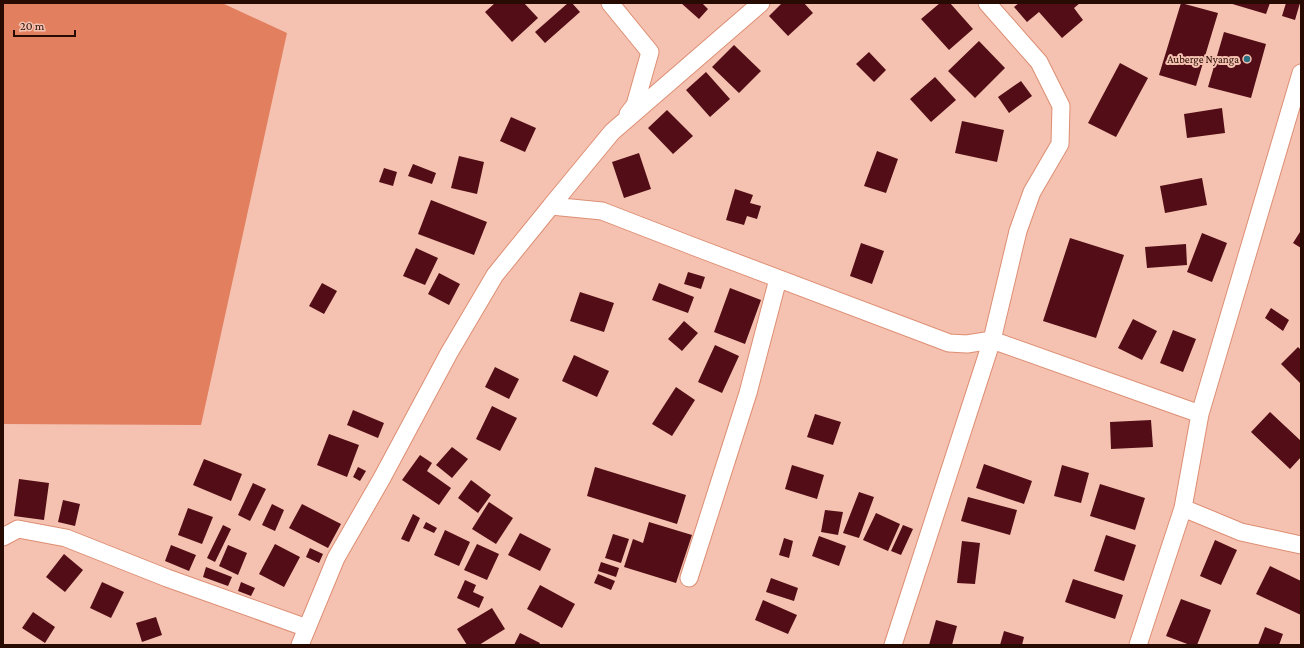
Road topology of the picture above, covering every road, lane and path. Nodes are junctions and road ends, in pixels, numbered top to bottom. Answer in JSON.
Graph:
{"nodes":[{"id":1,"x":610,"y":3,"type":"edge"},
{"id":2,"x":761,"y":3,"type":"edge"},
{"id":3,"x":987,"y":3,"type":"edge"},
{"id":4,"x":1301,"y":73,"type":"edge"},
{"id":5,"x":612,"y":132,"type":"junction"},
{"id":6,"x":551,"y":206,"type":"junction"},
{"id":7,"x":778,"y":279,"type":"junction"},
{"id":8,"x":992,"y":340,"type":"junction"},
{"id":9,"x":1200,"y":414,"type":"junction"},
{"id":10,"x":1183,"y":508,"type":"junction"},
{"id":11,"x":3,"y":537,"type":"edge"},
{"id":12,"x":1301,"y":545,"type":"edge"},
{"id":13,"x":689,"y":578,"type":"dead end"},
{"id":14,"x":307,"y":628,"type":"junction"},
{"id":15,"x":300,"y":645,"type":"edge"},
{"id":16,"x":893,"y":645,"type":"edge"},
{"id":17,"x":1138,"y":645,"type":"edge"}],
"edges":[{"from":1,"to":5,"type":"street"},
{"from":2,"to":5,"type":"street"},
{"from":3,"to":8,"type":"street"},
{"from":4,"to":9,"type":"street"},
{"from":5,"to":6,"type":"street"},
{"from":6,"to":7,"type":"street"},
{"from":6,"to":14,"type":"street"},
{"from":7,"to":8,"type":"street"},
{"from":7,"to":13,"type":"street"},
{"from":8,"to":9,"type":"street"},
{"from":8,"to":16,"type":"street"},
{"from":9,"to":10,"type":"street"},
{"from":10,"to":12,"type":"street"},
{"from":10,"to":17,"type":"street"},
{"from":11,"to":14,"type":"street"},
{"from":14,"to":15,"type":"street"}]}
